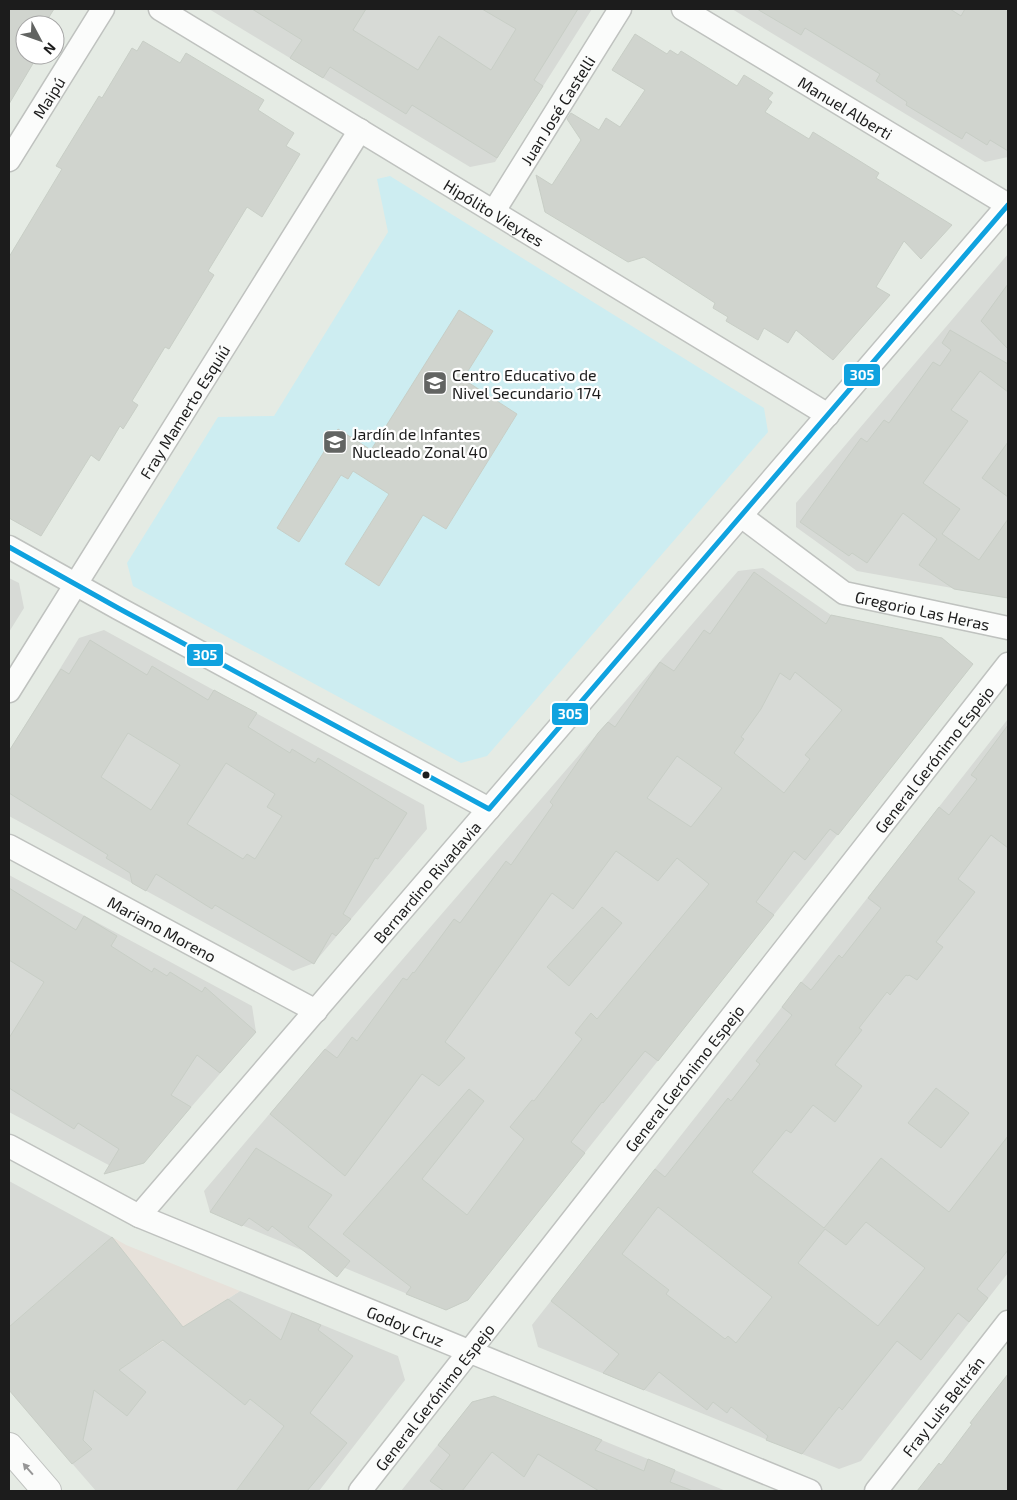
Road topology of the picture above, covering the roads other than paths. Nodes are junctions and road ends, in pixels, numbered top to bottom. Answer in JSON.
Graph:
{"nodes":[{"id":1,"x":103,"y":9,"type":"edge"},
{"id":2,"x":160,"y":9,"type":"edge"},
{"id":3,"x":620,"y":9,"type":"edge"},
{"id":4,"x":683,"y":9,"type":"edge"},
{"id":5,"x":360,"y":130,"type":"junction"},
{"id":6,"x":9,"y":160,"type":"edge"},
{"id":7,"x":1008,"y":205,"type":"edge"},
{"id":8,"x":494,"y":211,"type":"junction"},
{"id":9,"x":828,"y":415,"type":"junction"},
{"id":10,"x":741,"y":516,"type":"junction"},
{"id":11,"x":9,"y":547,"type":"edge"},
{"id":12,"x":75,"y":585,"type":"junction"},
{"id":13,"x":1008,"y":628,"type":"edge"},
{"id":14,"x":1008,"y":664,"type":"edge"},
{"id":15,"x":9,"y":691,"type":"edge"},
{"id":16,"x":489,"y":809,"type":"junction"},
{"id":17,"x":9,"y":846,"type":"edge"},
{"id":18,"x":316,"y":1011,"type":"junction"},
{"id":19,"x":9,"y":1146,"type":"edge"},
{"id":20,"x":139,"y":1216,"type":"junction"},
{"id":21,"x":1008,"y":1322,"type":"edge"},
{"id":22,"x":469,"y":1352,"type":"junction"},
{"id":23,"x":9,"y":1447,"type":"edge"},
{"id":24,"x":47,"y":1491,"type":"edge"},
{"id":25,"x":360,"y":1491,"type":"edge"},
{"id":26,"x":810,"y":1491,"type":"edge"},
{"id":27,"x":876,"y":1491,"type":"edge"}],
"edges":[{"from":1,"to":6,"type":"street","name":"Maipú"},
{"from":2,"to":5,"type":"street","name":"Hipólito Vieytes"},
{"from":3,"to":8,"type":"street","name":"Juan José Castelli"},
{"from":4,"to":7,"type":"street","name":"Manuel Alberti"},
{"from":5,"to":8,"type":"street","name":"Hipólito Vieytes"},
{"from":5,"to":12,"type":"street","name":"Fray Mamerto Esquiú"},
{"from":7,"to":9,"type":"street","name":"Bernardino Rivadavia"},
{"from":8,"to":9,"type":"street","name":"Hipólito Vieytes"},
{"from":9,"to":10,"type":"street","name":"Bernardino Rivadavia"},
{"from":10,"to":13,"type":"street","name":"Gregorio Las Heras"},
{"from":10,"to":16,"type":"street","name":"Bernardino Rivadavia"},
{"from":11,"to":12,"type":"street"},
{"from":12,"to":15,"type":"street","name":"Fray Mamerto Esquiú"},
{"from":12,"to":16,"type":"street"},
{"from":14,"to":22,"type":"street","name":"General Gerónimo Espejo"},
{"from":16,"to":18,"type":"street","name":"Bernardino Rivadavia"},
{"from":17,"to":18,"type":"street","name":"Mariano Moreno"},
{"from":18,"to":20,"type":"street","name":"Bernardino Rivadavia"},
{"from":19,"to":20,"type":"street","name":"Godoy Cruz"},
{"from":20,"to":22,"type":"street","name":"Godoy Cruz"},
{"from":21,"to":27,"type":"street","name":"Fray Luis Beltrán"},
{"from":22,"to":25,"type":"street","name":"General Gerónimo Espejo"},
{"from":22,"to":26,"type":"street","name":"Godoy Cruz"},
{"from":24,"to":23,"type":"street","one_way":true}]}
